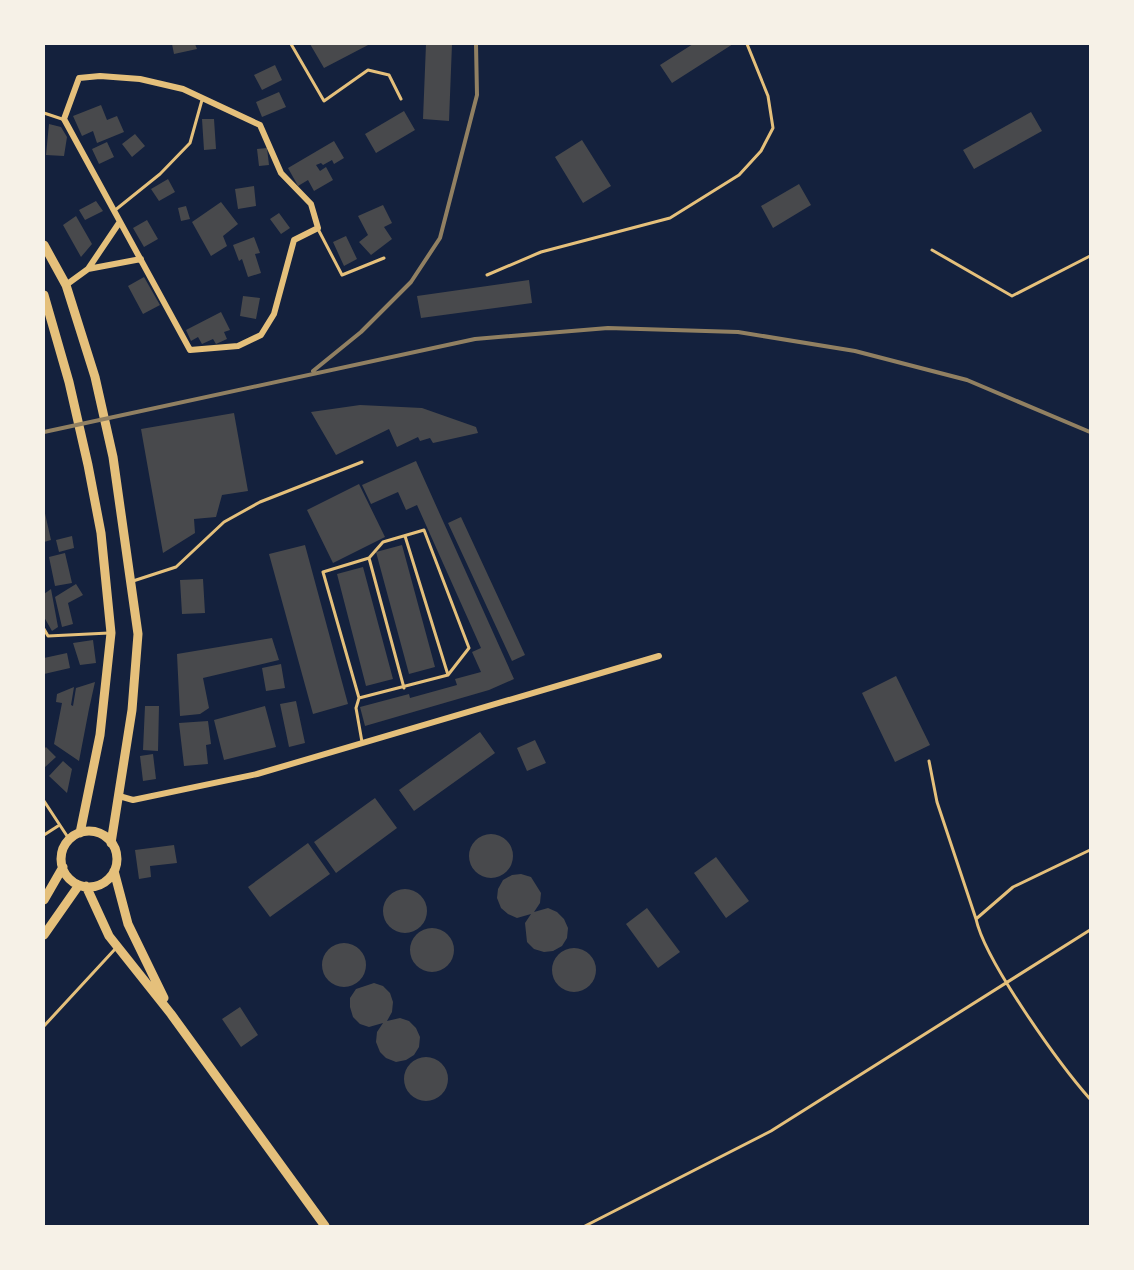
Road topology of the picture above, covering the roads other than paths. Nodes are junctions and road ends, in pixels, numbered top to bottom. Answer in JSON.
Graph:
{"nodes":[{"id":1,"x":291,"y":44,"type":"edge"},
{"id":2,"x":747,"y":44,"type":"edge"},
{"id":3,"x":401,"y":99,"type":"dead end"},
{"id":4,"x":202,"y":100,"type":"junction"},
{"id":5,"x":44,"y":113,"type":"edge"},
{"id":6,"x":64,"y":119,"type":"junction"},
{"id":7,"x":114,"y":210,"type":"junction"},
{"id":8,"x":119,"y":223,"type":"junction"},
{"id":9,"x":318,"y":228,"type":"junction"},
{"id":10,"x":44,"y":245,"type":"edge"},
{"id":11,"x":932,"y":250,"type":"dead end"},
{"id":12,"x":1090,"y":255,"type":"edge"},
{"id":13,"x":384,"y":258,"type":"dead end"},
{"id":14,"x":141,"y":259,"type":"junction"},
{"id":15,"x":88,"y":269,"type":"junction"},
{"id":16,"x":487,"y":275,"type":"dead end"},
{"id":17,"x":66,"y":285,"type":"junction"},
{"id":18,"x":44,"y":296,"type":"edge"},
{"id":19,"x":362,"y":462,"type":"dead end"},
{"id":20,"x":405,"y":536,"type":"junction"},
{"id":21,"x":369,"y":558,"type":"junction"},
{"id":22,"x":130,"y":582,"type":"junction"},
{"id":23,"x":44,"y":629,"type":"edge"},
{"id":24,"x":111,"y":633,"type":"junction"},
{"id":25,"x":659,"y":656,"type":"dead end"},
{"id":26,"x":448,"y":675,"type":"junction"},
{"id":27,"x":404,"y":688,"type":"junction"},
{"id":28,"x":359,"y":698,"type":"junction"},
{"id":29,"x":362,"y":743,"type":"junction"},
{"id":30,"x":928,"y":761,"type":"dead end"},
{"id":31,"x":119,"y":796,"type":"junction"},
{"id":32,"x":44,"y":801,"type":"edge"},
{"id":33,"x":58,"y":826,"type":"junction"},
{"id":34,"x":80,"y":833,"type":"junction"},
{"id":35,"x":44,"y":835,"type":"edge"},
{"id":36,"x":69,"y":839,"type":"junction"},
{"id":37,"x":111,"y":843,"type":"junction"},
{"id":38,"x":1090,"y":850,"type":"edge"},
{"id":39,"x":63,"y":867,"type":"junction"},
{"id":40,"x":114,"y":871,"type":"junction"},
{"id":41,"x":83,"y":886,"type":"junction"},
{"id":42,"x":44,"y":900,"type":"edge"},
{"id":43,"x":976,"y":919,"type":"junction"},
{"id":44,"x":1090,"y":930,"type":"edge"},
{"id":45,"x":44,"y":935,"type":"edge"},
{"id":46,"x":117,"y":946,"type":"junction"},
{"id":47,"x":1007,"y":981,"type":"junction"},
{"id":48,"x":171,"y":1014,"type":"junction"},
{"id":49,"x":44,"y":1026,"type":"edge"},
{"id":50,"x":1090,"y":1099,"type":"edge"},
{"id":51,"x":325,"y":1227,"type":"edge"},
{"id":52,"x":585,"y":1227,"type":"edge"}],
"edges":[{"from":1,"to":3,"type":"lane"},
{"from":2,"to":16,"type":"lane"},
{"from":4,"to":6,"type":"street"},
{"from":4,"to":7,"type":"lane"},
{"from":4,"to":9,"type":"street"},
{"from":5,"to":6,"type":"lane"},
{"from":6,"to":7,"type":"street"},
{"from":7,"to":8,"type":"street"},
{"from":8,"to":14,"type":"street"},
{"from":8,"to":15,"type":"street"},
{"from":9,"to":13,"type":"lane"},
{"from":9,"to":14,"type":"street"},
{"from":10,"to":17,"type":"main road"},
{"from":11,"to":12,"type":"lane"},
{"from":14,"to":15,"type":"street"},
{"from":15,"to":17,"type":"street"},
{"from":17,"to":22,"type":"main road"},
{"from":18,"to":24,"type":"main road"},
{"from":19,"to":22,"type":"lane"},
{"from":20,"to":21,"type":"lane"},
{"from":20,"to":26,"type":"lane"},
{"from":20,"to":26,"type":"lane"},
{"from":21,"to":27,"type":"lane"},
{"from":21,"to":28,"type":"lane"},
{"from":22,"to":31,"type":"main road"},
{"from":23,"to":24,"type":"lane"},
{"from":24,"to":34,"type":"main road"},
{"from":25,"to":29,"type":"street"},
{"from":26,"to":27,"type":"lane"},
{"from":27,"to":28,"type":"lane"},
{"from":28,"to":29,"type":"lane"},
{"from":29,"to":31,"type":"street"},
{"from":30,"to":43,"type":"lane"},
{"from":31,"to":37,"type":"main road"},
{"from":32,"to":33,"type":"lane"},
{"from":33,"to":35,"type":"lane"},
{"from":33,"to":36,"type":"lane"},
{"from":34,"to":36,"type":"main road"},
{"from":34,"to":37,"type":"main road"},
{"from":36,"to":39,"type":"main road"},
{"from":37,"to":40,"type":"main road"},
{"from":38,"to":43,"type":"lane"},
{"from":39,"to":41,"type":"main road"},
{"from":39,"to":42,"type":"main road"},
{"from":40,"to":41,"type":"main road"},
{"from":40,"to":48,"type":"main road"},
{"from":41,"to":45,"type":"main road"},
{"from":41,"to":46,"type":"main road"},
{"from":43,"to":47,"type":"lane"},
{"from":44,"to":47,"type":"lane"},
{"from":46,"to":48,"type":"main road"},
{"from":46,"to":49,"type":"lane"},
{"from":47,"to":50,"type":"lane"},
{"from":47,"to":52,"type":"lane"},
{"from":48,"to":51,"type":"main road"}]}
